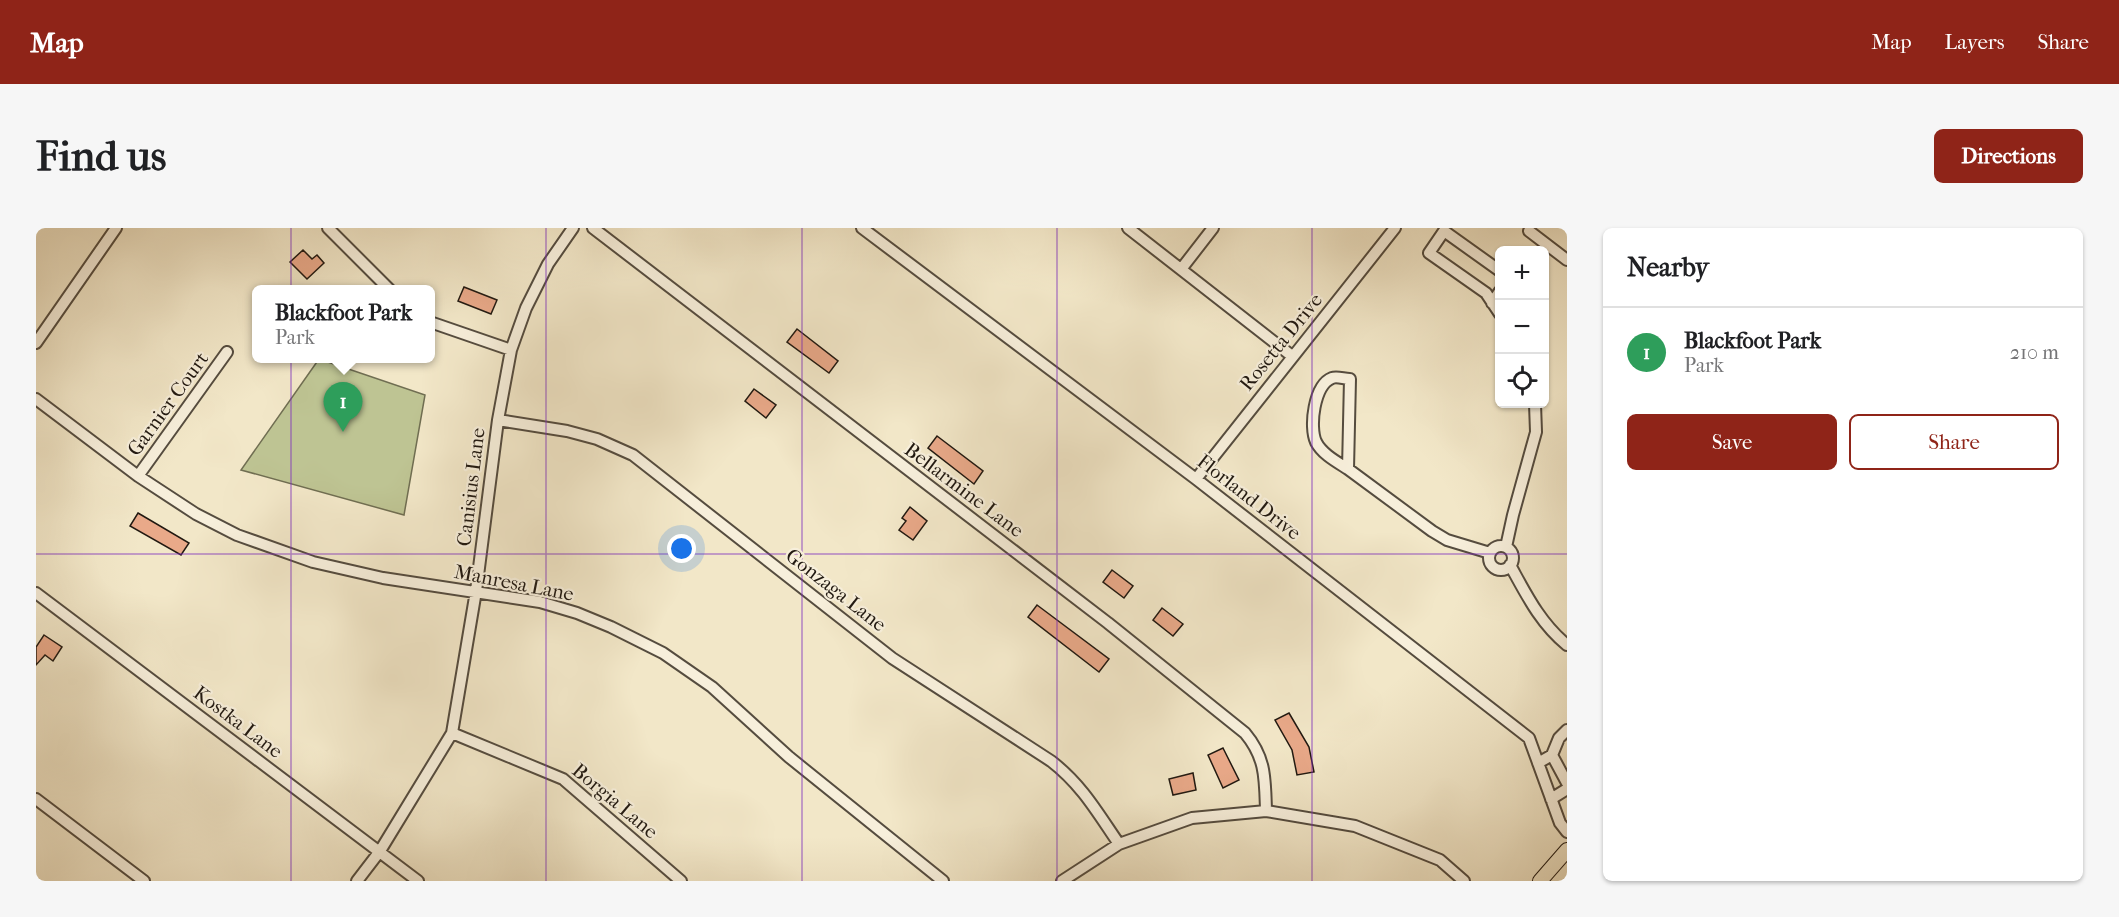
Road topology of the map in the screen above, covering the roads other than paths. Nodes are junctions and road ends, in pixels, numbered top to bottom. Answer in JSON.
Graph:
{"nodes":[{"id":1,"x":117,"y":228,"type":"edge"},
{"id":2,"x":328,"y":228,"type":"edge"},
{"id":3,"x":573,"y":228,"type":"edge"},
{"id":4,"x":593,"y":228,"type":"edge"},
{"id":5,"x":862,"y":228,"type":"edge"},
{"id":6,"x":1128,"y":228,"type":"edge"},
{"id":7,"x":1213,"y":228,"type":"edge"},
{"id":8,"x":1395,"y":228,"type":"edge"},
{"id":9,"x":1533,"y":231,"type":"edge"},
{"id":10,"x":1567,"y":260,"type":"edge"},
{"id":11,"x":1495,"y":267,"type":"edge"},
{"id":12,"x":1182,"y":268,"type":"junction"},
{"id":13,"x":385,"y":285,"type":"edge"},
{"id":14,"x":1495,"y":298,"type":"edge"},
{"id":15,"x":1492,"y":303,"type":"junction"},
{"id":16,"x":1495,"y":307,"type":"edge"},
{"id":17,"x":435,"y":324,"type":"edge"},
{"id":18,"x":36,"y":344,"type":"edge"},
{"id":19,"x":511,"y":350,"type":"junction"},
{"id":20,"x":227,"y":352,"type":"dead end"},
{"id":21,"x":1292,"y":356,"type":"junction"},
{"id":22,"x":36,"y":399,"type":"edge"},
{"id":23,"x":1535,"y":408,"type":"edge"},
{"id":24,"x":498,"y":420,"type":"junction"},
{"id":25,"x":1348,"y":469,"type":"junction"},
{"id":26,"x":138,"y":476,"type":"junction"},
{"id":27,"x":1196,"y":479,"type":"junction"},
{"id":28,"x":1506,"y":547,"type":"junction"},
{"id":29,"x":1490,"y":553,"type":"junction"},
{"id":30,"x":1510,"y":565,"type":"junction"},
{"id":31,"x":476,"y":591,"type":"junction"},
{"id":32,"x":36,"y":594,"type":"edge"},
{"id":33,"x":1567,"y":645,"type":"edge"},
{"id":34,"x":1567,"y":730,"type":"edge"},
{"id":35,"x":452,"y":733,"type":"junction"},
{"id":36,"x":1552,"y":755,"type":"junction"},
{"id":37,"x":1538,"y":763,"type":"junction"},
{"id":38,"x":1567,"y":783,"type":"edge"},
{"id":39,"x":1567,"y":789,"type":"edge"},
{"id":40,"x":36,"y":799,"type":"edge"},
{"id":41,"x":1551,"y":799,"type":"junction"},
{"id":42,"x":1266,"y":811,"type":"junction"},
{"id":43,"x":1567,"y":832,"type":"edge"},
{"id":44,"x":1119,"y":844,"type":"junction"},
{"id":45,"x":1567,"y":850,"type":"edge"},
{"id":46,"x":380,"y":851,"type":"junction"},
{"id":47,"x":144,"y":881,"type":"edge"},
{"id":48,"x":357,"y":881,"type":"edge"},
{"id":49,"x":418,"y":881,"type":"edge"},
{"id":50,"x":681,"y":881,"type":"edge"},
{"id":51,"x":943,"y":881,"type":"edge"},
{"id":52,"x":1062,"y":881,"type":"edge"},
{"id":53,"x":1464,"y":881,"type":"edge"},
{"id":54,"x":1540,"y":881,"type":"edge"}],
"edges":[{"from":1,"to":18,"type":"street"},
{"from":2,"to":13,"type":"street"},
{"from":3,"to":19,"type":"street","name":"Canisius Lane"},
{"from":4,"to":42,"type":"street","name":"Bellarmine Lane"},
{"from":5,"to":27,"type":"street","name":"Florland Drive"},
{"from":6,"to":12,"type":"street"},
{"from":7,"to":12,"type":"street"},
{"from":8,"to":21,"type":"street","name":"Rosetta Drive"},
{"from":9,"to":10,"type":"street"},
{"from":11,"to":15,"type":"street"},
{"from":12,"to":21,"type":"street"},
{"from":14,"to":15,"type":"street"},
{"from":15,"to":16,"type":"street"},
{"from":17,"to":19,"type":"street"},
{"from":19,"to":24,"type":"street","name":"Canisius Lane"},
{"from":20,"to":26,"type":"street","name":"Garnier Court"},
{"from":21,"to":27,"type":"street","name":"Rosetta Drive"},
{"from":22,"to":26,"type":"street","name":"Manresa Lane"},
{"from":23,"to":28,"type":"street"},
{"from":24,"to":31,"type":"street","name":"Canisius Lane"},
{"from":24,"to":44,"type":"street","name":"Gonzaga Lane"},
{"from":25,"to":25,"type":"street"},
{"from":25,"to":29,"type":"street"},
{"from":26,"to":31,"type":"street","name":"Manresa Lane"},
{"from":27,"to":37,"type":"street","name":"Florland Drive"},
{"from":28,"to":29,"type":"street"},
{"from":28,"to":30,"type":"street"},
{"from":29,"to":30,"type":"street"},
{"from":30,"to":33,"type":"street"},
{"from":31,"to":35,"type":"street","name":"Canisius Lane"},
{"from":31,"to":51,"type":"street","name":"Manresa Lane"},
{"from":32,"to":46,"type":"street","name":"Kostka Lane"},
{"from":34,"to":36,"type":"street"},
{"from":35,"to":46,"type":"street","name":"Canisius Lane"},
{"from":35,"to":50,"type":"street","name":"Borgia Lane"},
{"from":36,"to":37,"type":"street"},
{"from":36,"to":38,"type":"street"},
{"from":37,"to":41,"type":"street","name":"Florland Drive"},
{"from":39,"to":41,"type":"street"},
{"from":40,"to":47,"type":"street"},
{"from":41,"to":43,"type":"street","name":"Florland Drive"},
{"from":42,"to":44,"type":"street"},
{"from":42,"to":53,"type":"street"},
{"from":44,"to":52,"type":"street"},
{"from":45,"to":54,"type":"main road"},
{"from":46,"to":48,"type":"street","name":"Canisius Lane"},
{"from":46,"to":49,"type":"street","name":"Kostka Lane"}]}
